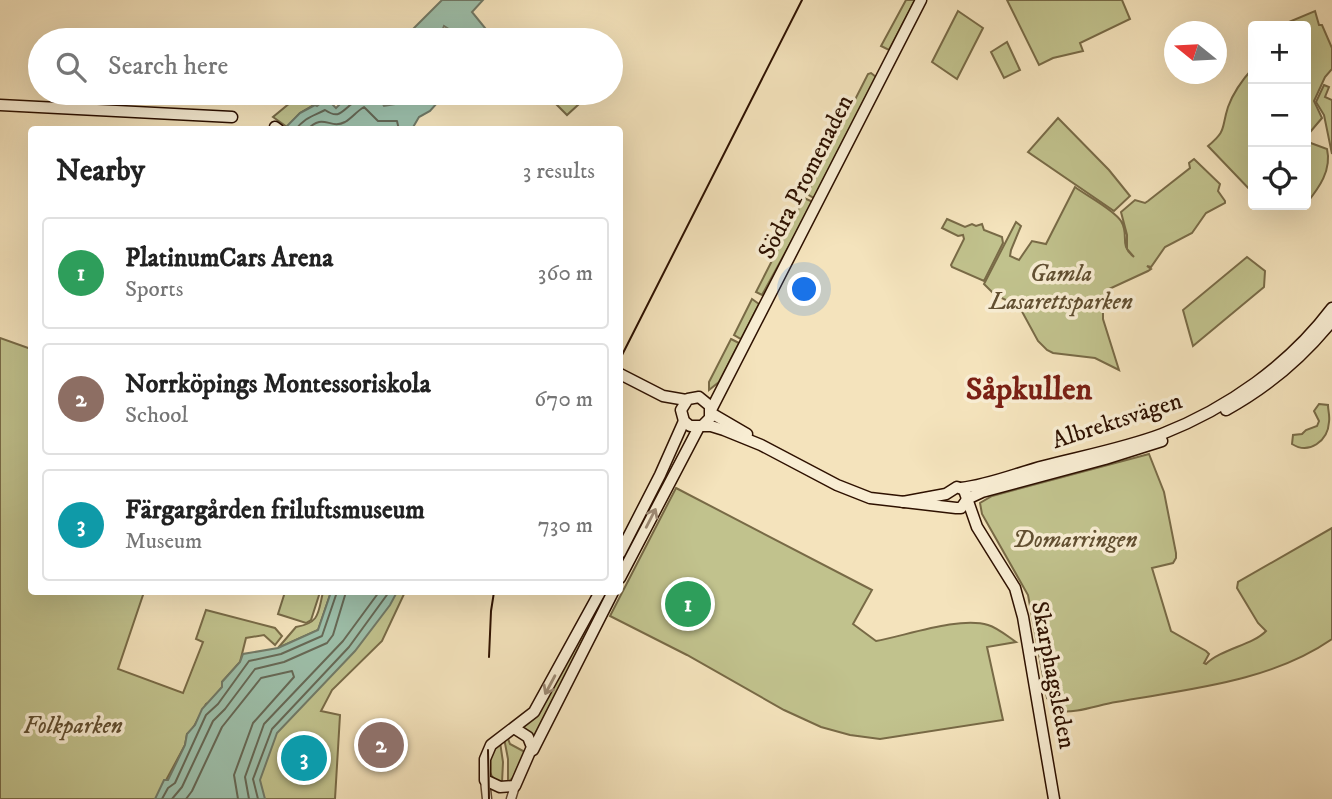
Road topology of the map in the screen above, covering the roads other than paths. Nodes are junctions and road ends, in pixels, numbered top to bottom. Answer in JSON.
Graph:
{"nodes":[{"id":1,"x":921,"y":0,"type":"edge"},
{"id":2,"x":0,"y":105,"type":"edge"},
{"id":3,"x":232,"y":117,"type":"dead end"},
{"id":4,"x":1332,"y":308,"type":"edge"},
{"id":5,"x":1332,"y":321,"type":"edge"},
{"id":6,"x":728,"y":374,"type":"junction"},
{"id":7,"x":623,"y":376,"type":"edge"},
{"id":8,"x":699,"y":397,"type":"junction"},
{"id":9,"x":683,"y":405,"type":"junction"},
{"id":10,"x":711,"y":412,"type":"junction"},
{"id":11,"x":684,"y":421,"type":"junction"},
{"id":12,"x":701,"y":426,"type":"junction"},
{"id":13,"x":761,"y":445,"type":"junction"},
{"id":14,"x":961,"y":488,"type":"junction"},
{"id":15,"x":946,"y":494,"type":"junction"},
{"id":16,"x":967,"y":500,"type":"junction"},
{"id":17,"x":903,"y":502,"type":"junction"},
{"id":18,"x":953,"y":508,"type":"junction"},
{"id":19,"x":978,"y":527,"type":"junction"},
{"id":20,"x":623,"y":547,"type":"edge"},
{"id":21,"x":623,"y":572,"type":"edge"},
{"id":22,"x":598,"y":595,"type":"edge"},
{"id":23,"x":610,"y":595,"type":"edge"},
{"id":24,"x":514,"y":728,"type":"junction"},
{"id":25,"x":531,"y":753,"type":"junction"},
{"id":26,"x":485,"y":780,"type":"junction"},
{"id":27,"x":515,"y":786,"type":"junction"},
{"id":28,"x":486,"y":799,"type":"edge"},
{"id":29,"x":511,"y":799,"type":"edge"},
{"id":30,"x":1054,"y":799,"type":"edge"}],
"edges":[{"from":1,"to":6,"type":"main road","name":"Södra Promenaden"},
{"from":2,"to":3,"type":"main road"},
{"from":4,"to":14,"type":"main road","name":"Albrektsvägen"},
{"from":5,"to":16,"type":"main road","name":"Albrektsvägen"},
{"from":6,"to":8,"type":"main road","name":"Södra Promenaden"},
{"from":6,"to":10,"type":"main road","name":"Södra Promenaden"},
{"from":7,"to":9,"type":"main road"},
{"from":8,"to":9,"type":"main road"},
{"from":8,"to":10,"type":"main road"},
{"from":9,"to":11,"type":"main road"},
{"from":10,"to":12,"type":"main road"},
{"from":10,"to":13,"type":"main road"},
{"from":11,"to":12,"type":"main road"},
{"from":11,"to":20,"type":"main road"},
{"from":12,"to":13,"type":"main road"},
{"from":21,"to":12,"type":"main road","one_way":true},
{"from":13,"to":17,"type":"main road"},
{"from":14,"to":15,"type":"main road"},
{"from":14,"to":16,"type":"main road"},
{"from":15,"to":17,"type":"main road"},
{"from":15,"to":18,"type":"main road"},
{"from":16,"to":18,"type":"main road"},
{"from":16,"to":19,"type":"main road","name":"Skarphagsleden"},
{"from":17,"to":18,"type":"main road"},
{"from":18,"to":19,"type":"main road","name":"Skarphagsleden"},
{"from":19,"to":30,"type":"main road","name":"Skarphagsleden"},
{"from":22,"to":24,"type":"main road","one_way":true},
{"from":23,"to":25,"type":"main road"},
{"from":24,"to":25,"type":"main road"},
{"from":24,"to":26,"type":"main road"},
{"from":25,"to":27,"type":"main road"},
{"from":26,"to":27,"type":"main road"},
{"from":26,"to":28,"type":"street"},
{"from":27,"to":29,"type":"street"}]}
